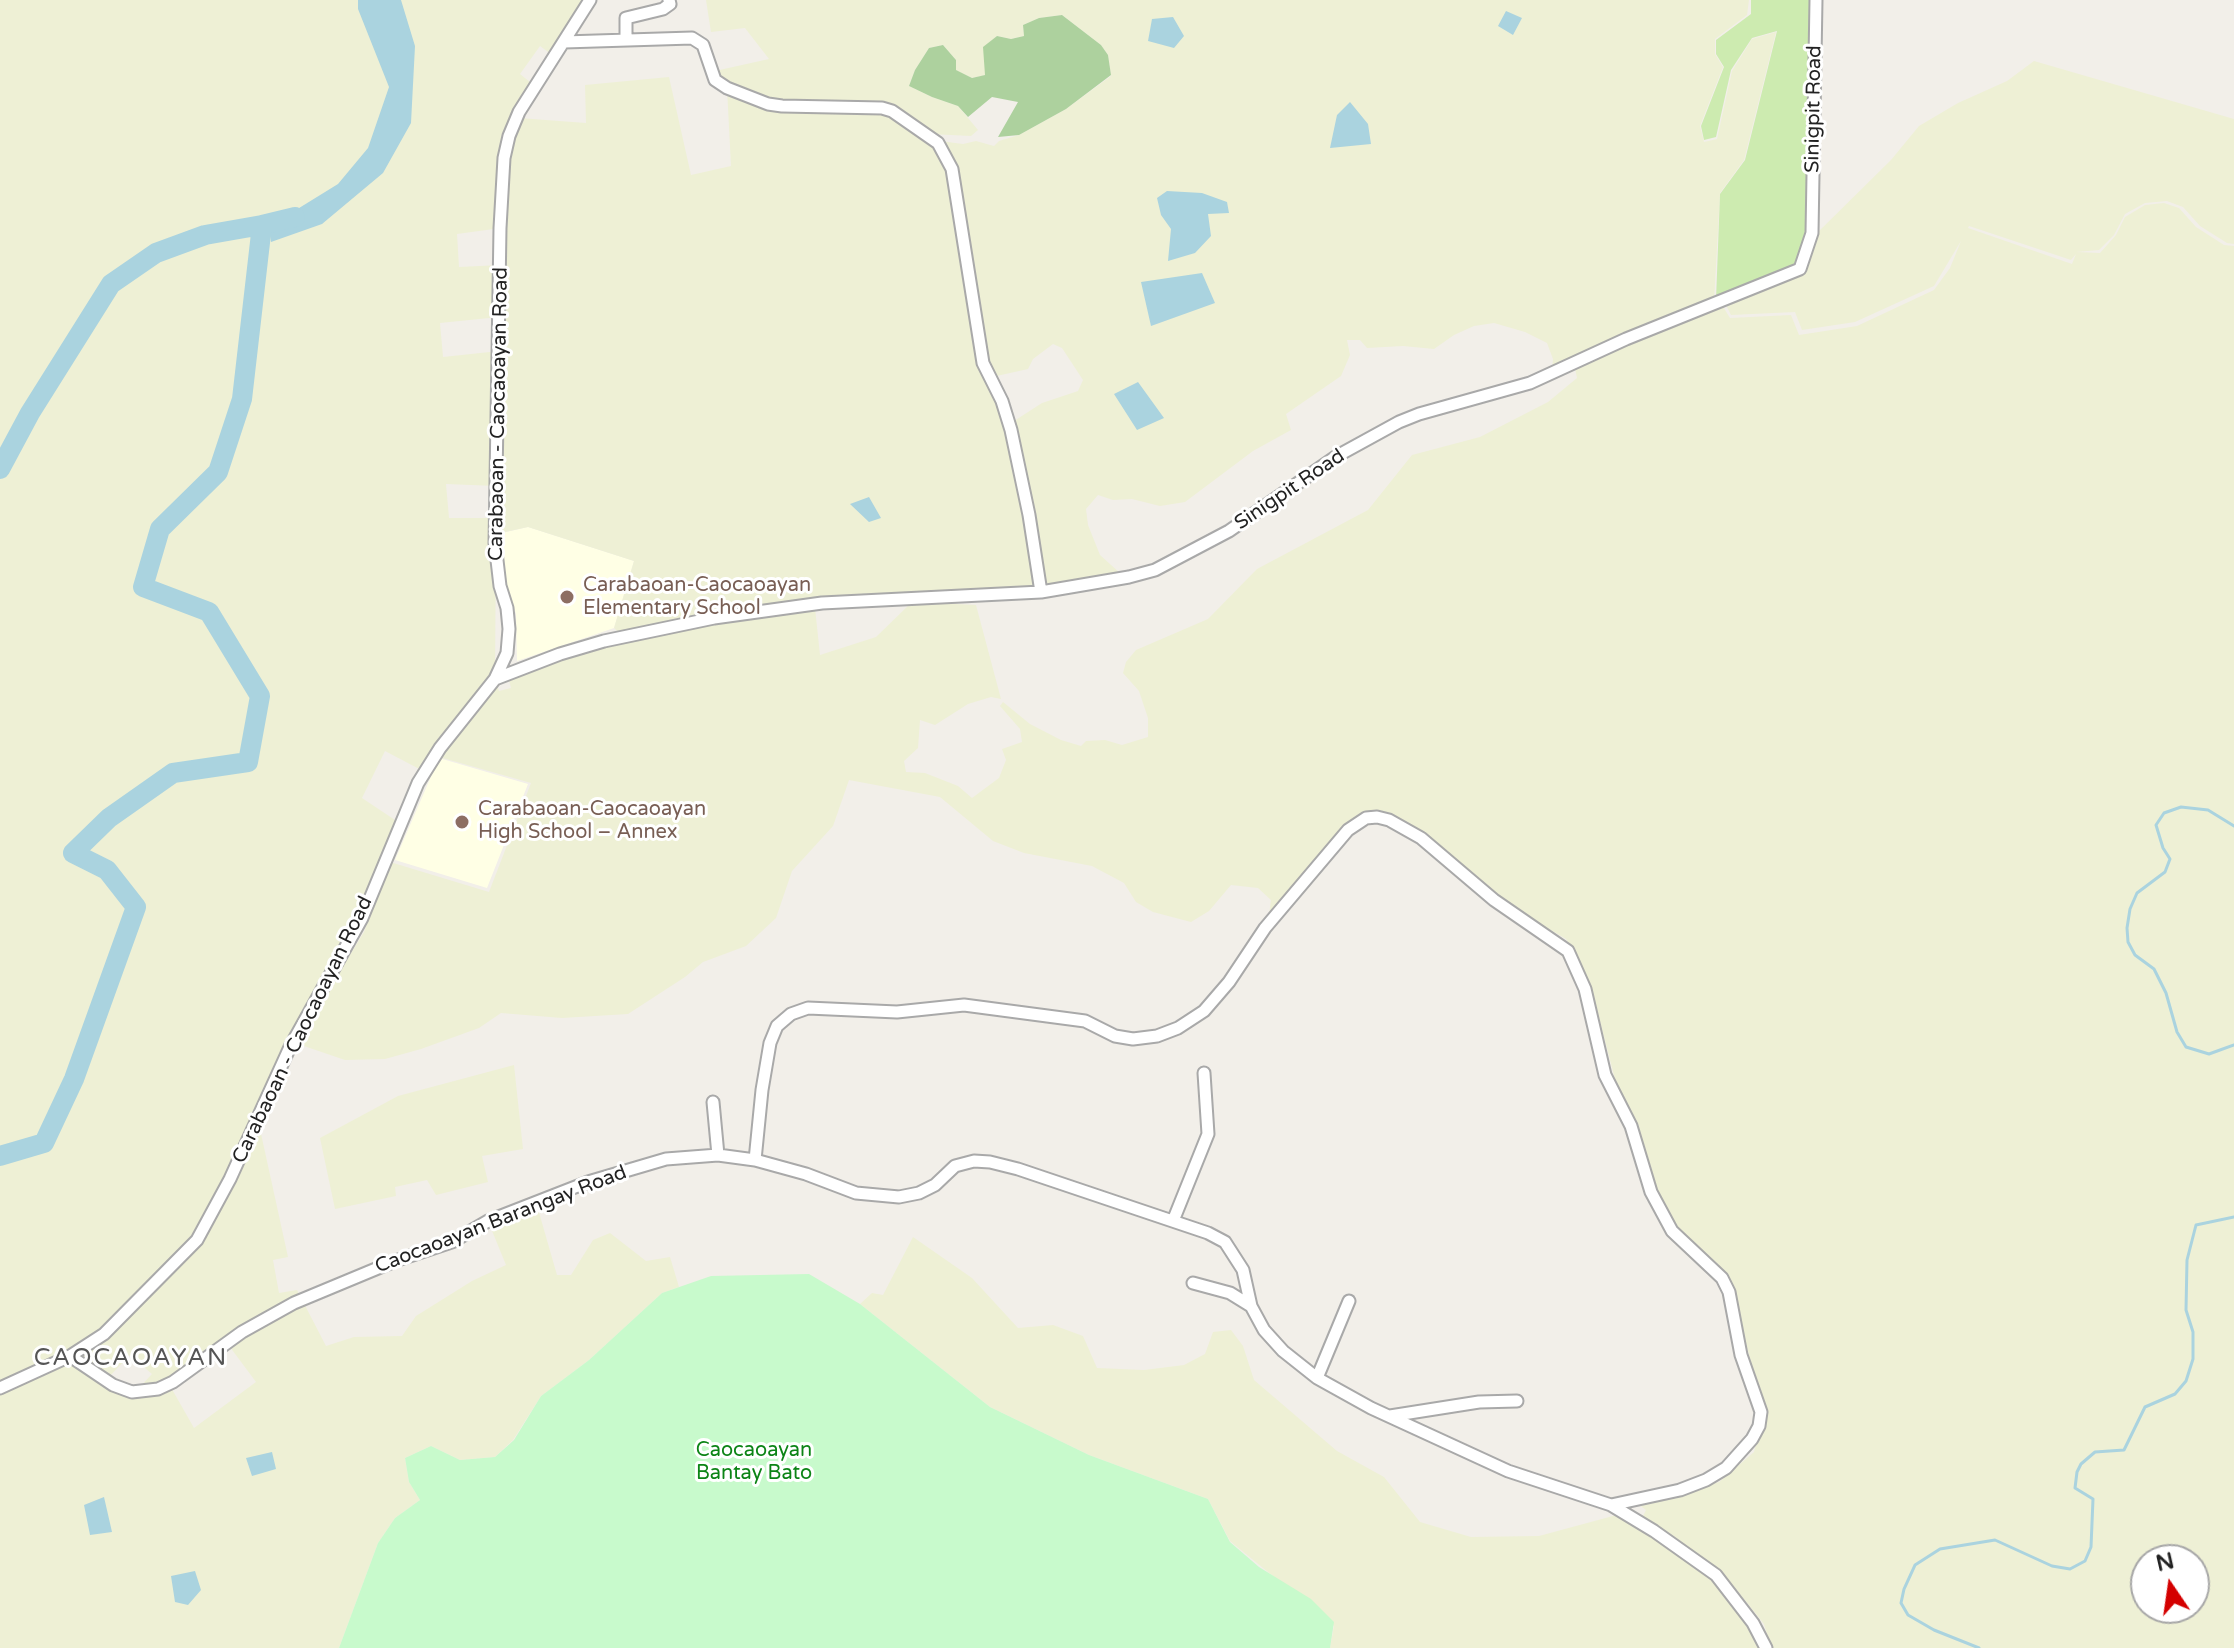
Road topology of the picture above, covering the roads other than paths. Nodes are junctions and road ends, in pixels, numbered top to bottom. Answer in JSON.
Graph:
{"nodes":[{"id":1,"x":590,"y":0,"type":"edge"},
{"id":2,"x":669,"y":0,"type":"edge"},
{"id":3,"x":1816,"y":0,"type":"edge"},
{"id":4,"x":626,"y":39,"type":"junction"},
{"id":5,"x":564,"y":42,"type":"junction"},
{"id":6,"x":1041,"y":592,"type":"junction"},
{"id":7,"x":495,"y":679,"type":"junction"},
{"id":8,"x":1204,"y":1073,"type":"dead end"},
{"id":9,"x":713,"y":1102,"type":"dead end"},
{"id":10,"x":718,"y":1155,"type":"junction"},
{"id":11,"x":755,"y":1160,"type":"junction"},
{"id":12,"x":1173,"y":1221,"type":"junction"},
{"id":13,"x":1193,"y":1283,"type":"dead end"},
{"id":14,"x":1349,"y":1301,"type":"dead end"},
{"id":15,"x":1251,"y":1306,"type":"junction"},
{"id":16,"x":70,"y":1356,"type":"junction"},
{"id":17,"x":1317,"y":1378,"type":"junction"},
{"id":18,"x":0,"y":1388,"type":"edge"},
{"id":19,"x":1517,"y":1401,"type":"dead end"},
{"id":20,"x":1390,"y":1416,"type":"junction"},
{"id":21,"x":1611,"y":1505,"type":"junction"},
{"id":22,"x":1766,"y":1646,"type":"edge"}],
"edges":[{"from":1,"to":5,"type":"street","name":"Carabaoan - Caocaoayan Road"},
{"from":2,"to":4,"type":"street"},
{"from":3,"to":6,"type":"street","name":"Sinigpit Road"},
{"from":4,"to":5,"type":"street"},
{"from":4,"to":6,"type":"street"},
{"from":5,"to":7,"type":"street","name":"Carabaoan - Caocaoayan Road"},
{"from":6,"to":7,"type":"street","name":"Sinigpit Road"},
{"from":7,"to":16,"type":"street","name":"Carabaoan - Caocaoayan Road"},
{"from":8,"to":12,"type":"street"},
{"from":9,"to":10,"type":"street"},
{"from":10,"to":11,"type":"street","name":"Caocaoayan Barangay Road"},
{"from":10,"to":16,"type":"street","name":"Caocaoayan Barangay Road"},
{"from":11,"to":12,"type":"street","name":"Caocaoayan Barangay Road"},
{"from":11,"to":21,"type":"street"},
{"from":12,"to":15,"type":"street","name":"Caocaoayan Barangay Road"},
{"from":13,"to":15,"type":"street"},
{"from":14,"to":17,"type":"street"},
{"from":15,"to":17,"type":"street","name":"Caocaoayan Barangay Road"},
{"from":16,"to":18,"type":"street","name":"Carabaoan - Caocaoayan Road"},
{"from":17,"to":20,"type":"street","name":"Caocaoayan Barangay Road"},
{"from":19,"to":20,"type":"street"},
{"from":20,"to":21,"type":"street","name":"Caocaoayan Barangay Road"},
{"from":21,"to":22,"type":"street","name":"Caocaoayan Barangay Road"}]}
